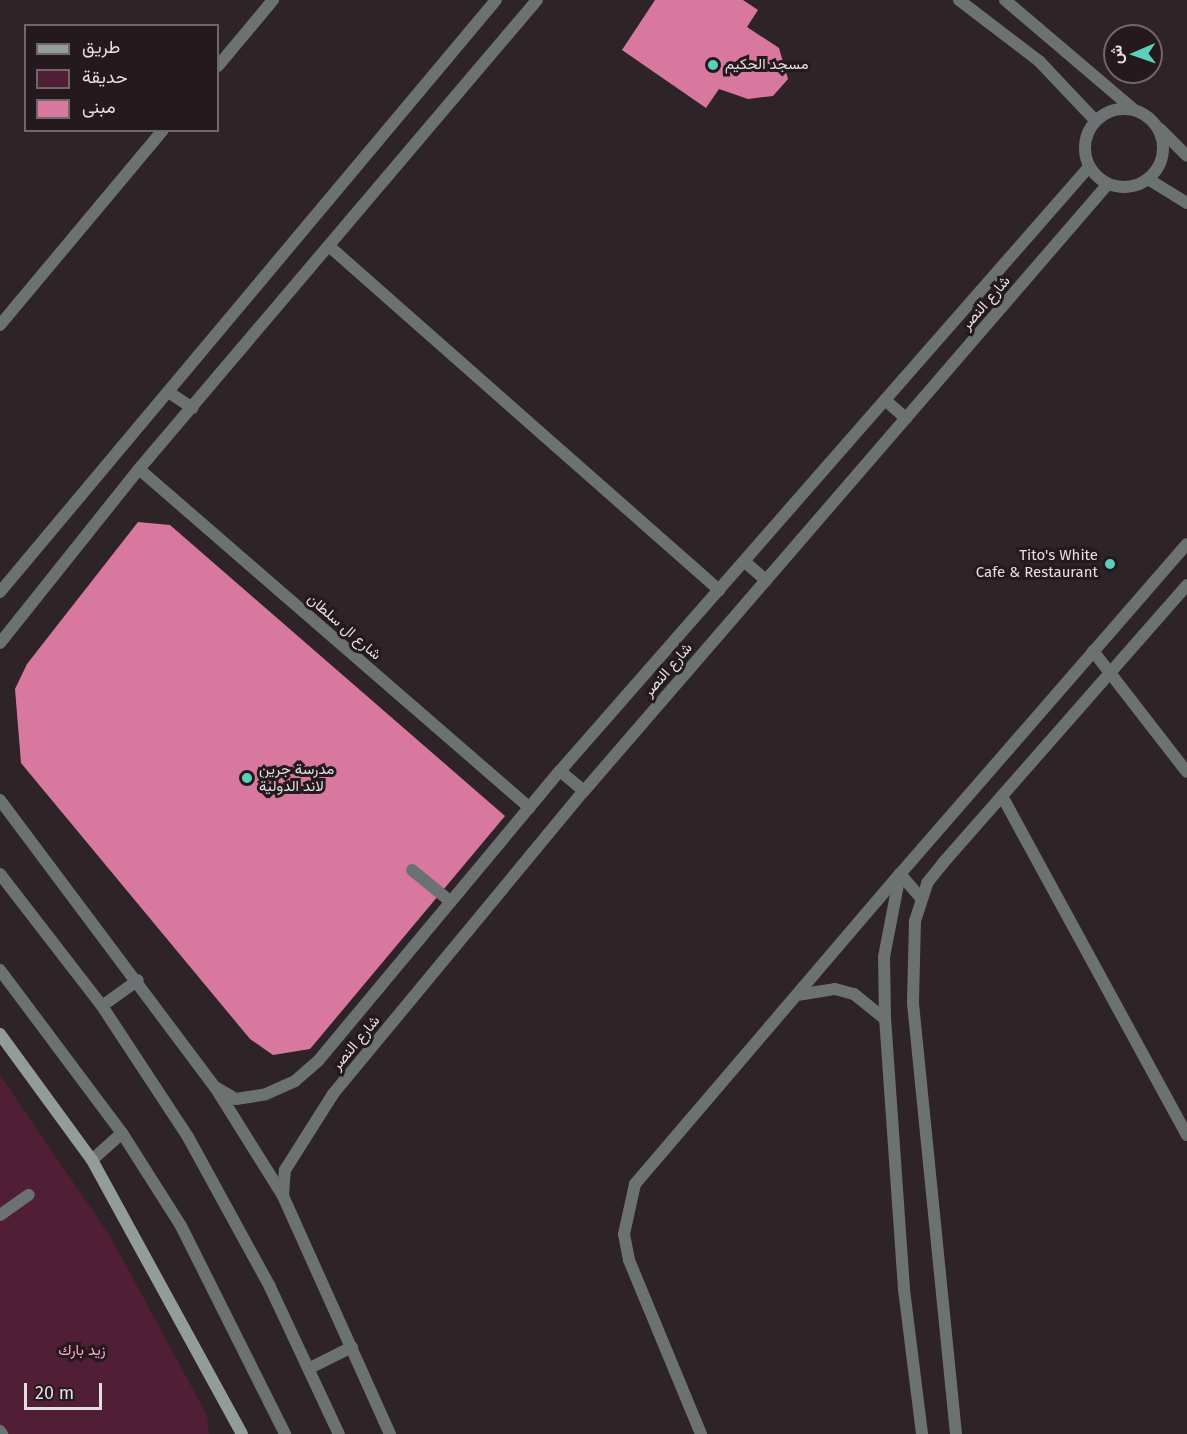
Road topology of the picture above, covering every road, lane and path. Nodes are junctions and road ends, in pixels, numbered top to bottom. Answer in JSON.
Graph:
{"nodes":[{"id":1,"x":273,"y":0,"type":"edge"},
{"id":2,"x":496,"y":0,"type":"edge"},
{"id":3,"x":537,"y":0,"type":"edge"},
{"id":4,"x":959,"y":0,"type":"edge"},
{"id":5,"x":1005,"y":0,"type":"edge"},
{"id":6,"x":219,"y":65,"type":"edge"},
{"id":7,"x":1133,"y":109,"type":"junction"},
{"id":8,"x":1095,"y":120,"type":"junction"},
{"id":9,"x":1156,"y":124,"type":"junction"},
{"id":10,"x":161,"y":132,"type":"edge"},
{"id":11,"x":1187,"y":156,"type":"edge"},
{"id":12,"x":1089,"y":167,"type":"junction"},
{"id":13,"x":1148,"y":179,"type":"junction"},
{"id":14,"x":1108,"y":184,"type":"junction"},
{"id":15,"x":1187,"y":203,"type":"edge"},
{"id":16,"x":330,"y":247,"type":"junction"},
{"id":17,"x":0,"y":324,"type":"edge"},
{"id":18,"x":170,"y":393,"type":"junction"},
{"id":19,"x":885,"y":400,"type":"junction"},
{"id":20,"x":192,"y":408,"type":"junction"},
{"id":21,"x":906,"y":418,"type":"junction"},
{"id":22,"x":139,"y":469,"type":"junction"},
{"id":23,"x":1187,"y":543,"type":"edge"},
{"id":24,"x":745,"y":562,"type":"junction"},
{"id":25,"x":766,"y":580,"type":"junction"},
{"id":26,"x":1187,"y":585,"type":"edge"},
{"id":27,"x":718,"y":591,"type":"junction"},
{"id":28,"x":0,"y":592,"type":"edge"},
{"id":29,"x":0,"y":643,"type":"edge"},
{"id":30,"x":1094,"y":651,"type":"junction"},
{"id":31,"x":1111,"y":671,"type":"junction"},
{"id":32,"x":560,"y":771,"type":"junction"},
{"id":33,"x":1187,"y":772,"type":"edge"},
{"id":34,"x":584,"y":791,"type":"junction"},
{"id":35,"x":1002,"y":796,"type":"junction"},
{"id":36,"x":0,"y":800,"type":"edge"},
{"id":37,"x":530,"y":808,"type":"junction"},
{"id":38,"x":412,"y":870,"type":"dead end"},
{"id":39,"x":0,"y":874,"type":"edge"},
{"id":40,"x":900,"y":874,"type":"junction"},
{"id":41,"x":922,"y":899,"type":"junction"},
{"id":42,"x":451,"y":902,"type":"junction"},
{"id":43,"x":0,"y":970,"type":"edge"},
{"id":44,"x":138,"y":980,"type":"junction"},
{"id":45,"x":796,"y":995,"type":"junction"},
{"id":46,"x":102,"y":1006,"type":"junction"},
{"id":47,"x":885,"y":1019,"type":"junction"},
{"id":48,"x":0,"y":1034,"type":"edge"},
{"id":49,"x":215,"y":1087,"type":"junction"},
{"id":50,"x":122,"y":1133,"type":"junction"},
{"id":51,"x":1187,"y":1135,"type":"edge"},
{"id":52,"x":92,"y":1160,"type":"junction"},
{"id":53,"x":29,"y":1195,"type":"dead end"},
{"id":54,"x":283,"y":1196,"type":"junction"},
{"id":55,"x":0,"y":1215,"type":"edge"},
{"id":56,"x":352,"y":1347,"type":"junction"},
{"id":57,"x":310,"y":1368,"type":"junction"},
{"id":58,"x":242,"y":1434,"type":"edge"},
{"id":59,"x":285,"y":1434,"type":"edge"},
{"id":60,"x":339,"y":1434,"type":"edge"},
{"id":61,"x":390,"y":1434,"type":"edge"},
{"id":62,"x":701,"y":1434,"type":"edge"},
{"id":63,"x":922,"y":1434,"type":"edge"},
{"id":64,"x":956,"y":1434,"type":"edge"}],
"edges":[{"from":1,"to":6,"type":"street"},
{"from":2,"to":18,"type":"street"},
{"from":3,"to":16,"type":"street"},
{"from":4,"to":8,"type":"street"},
{"from":5,"to":7,"type":"street"},
{"from":7,"to":8,"type":"street"},
{"from":7,"to":9,"type":"street"},
{"from":8,"to":12,"type":"street"},
{"from":9,"to":11,"type":"street"},
{"from":9,"to":13,"type":"street"},
{"from":10,"to":17,"type":"street"},
{"from":12,"to":14,"type":"street"},
{"from":12,"to":19,"type":"street","name":"شارع النصر"},
{"from":13,"to":14,"type":"street"},
{"from":13,"to":15,"type":"street"},
{"from":14,"to":21,"type":"street","name":"شارع النصر"},
{"from":16,"to":20,"type":"street"},
{"from":16,"to":27,"type":"street"},
{"from":18,"to":20,"type":"street"},
{"from":18,"to":28,"type":"street"},
{"from":19,"to":21,"type":"street"},
{"from":19,"to":24,"type":"street","name":"شارع النصر"},
{"from":20,"to":22,"type":"street"},
{"from":21,"to":25,"type":"street","name":"شارع النصر"},
{"from":22,"to":29,"type":"street"},
{"from":22,"to":37,"type":"street","name":"شارع ال سلطان"},
{"from":23,"to":30,"type":"street"},
{"from":24,"to":25,"type":"street"},
{"from":24,"to":27,"type":"street","name":"شارع النصر"},
{"from":25,"to":34,"type":"street","name":"شارع النصر"},
{"from":26,"to":31,"type":"street"},
{"from":27,"to":32,"type":"street","name":"شارع النصر"},
{"from":30,"to":31,"type":"street"},
{"from":30,"to":40,"type":"street"},
{"from":31,"to":33,"type":"street"},
{"from":31,"to":35,"type":"street"},
{"from":32,"to":34,"type":"street"},
{"from":32,"to":37,"type":"street","name":"شارع النصر"},
{"from":34,"to":54,"type":"street","name":"شارع النصر"},
{"from":35,"to":41,"type":"street"},
{"from":35,"to":51,"type":"street"},
{"from":36,"to":44,"type":"street"},
{"from":37,"to":42,"type":"street","name":"شارع النصر"},
{"from":38,"to":42,"type":"street"},
{"from":39,"to":46,"type":"street"},
{"from":40,"to":41,"type":"street"},
{"from":40,"to":45,"type":"street"},
{"from":40,"to":47,"type":"street"},
{"from":41,"to":64,"type":"street"},
{"from":42,"to":49,"type":"street","name":"شارع النصر"},
{"from":43,"to":50,"type":"street"},
{"from":44,"to":46,"type":"street"},
{"from":44,"to":49,"type":"street"},
{"from":45,"to":47,"type":"street"},
{"from":45,"to":62,"type":"street"},
{"from":46,"to":57,"type":"street"},
{"from":47,"to":63,"type":"street"},
{"from":48,"to":52,"type":"street"},
{"from":49,"to":54,"type":"street"},
{"from":50,"to":52,"type":"street"},
{"from":50,"to":59,"type":"street"},
{"from":52,"to":58,"type":"street"},
{"from":53,"to":55,"type":"street"},
{"from":54,"to":56,"type":"street"},
{"from":56,"to":57,"type":"street"},
{"from":56,"to":61,"type":"street"},
{"from":57,"to":60,"type":"street"}]}
